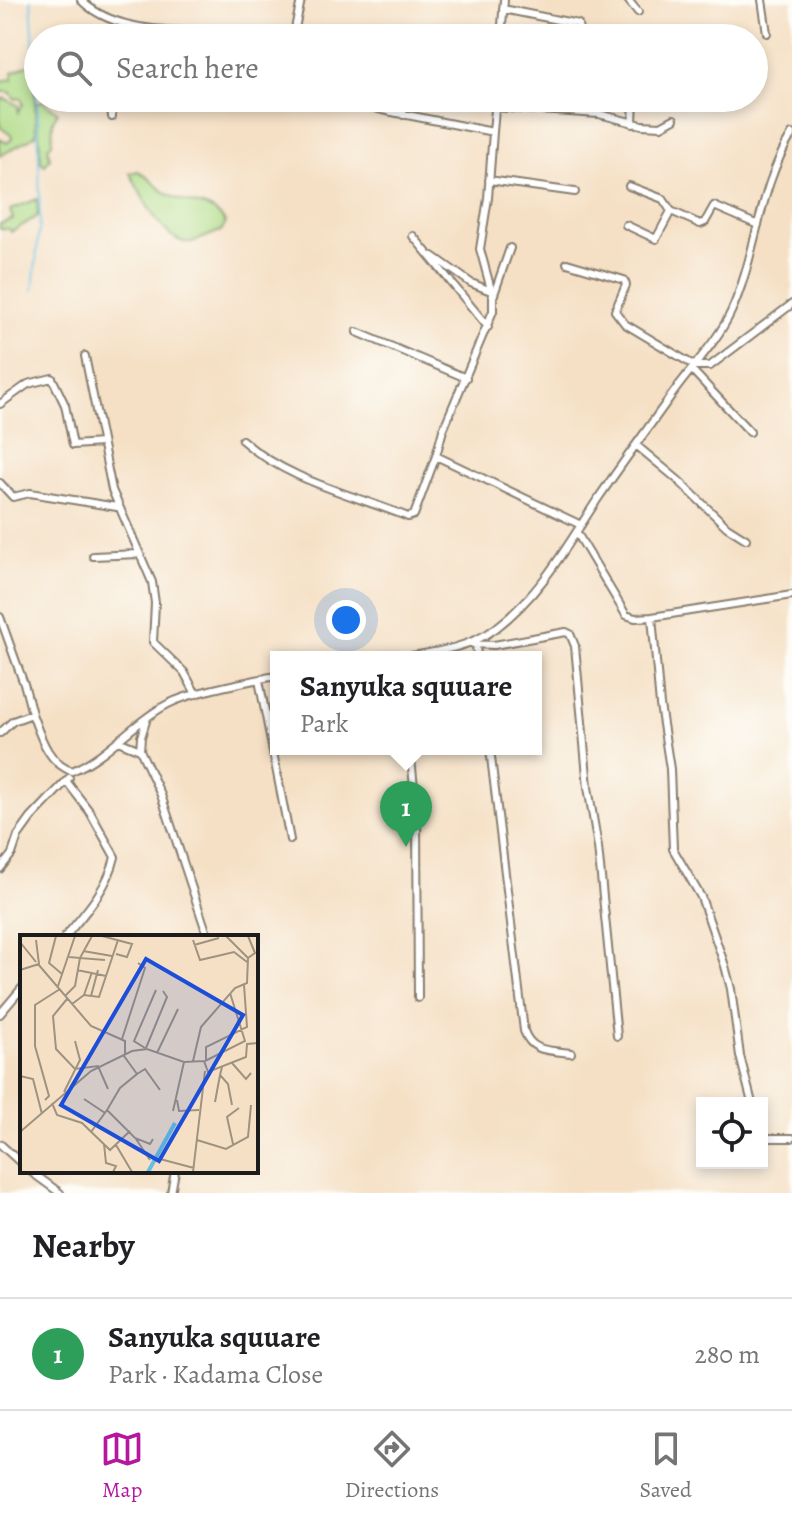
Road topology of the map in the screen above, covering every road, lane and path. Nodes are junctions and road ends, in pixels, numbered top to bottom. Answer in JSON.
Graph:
{"nodes":[{"id":1,"x":81,"y":0,"type":"edge"},
{"id":2,"x":301,"y":0,"type":"edge"},
{"id":3,"x":504,"y":0,"type":"edge"},
{"id":4,"x":628,"y":0,"type":"edge"},
{"id":5,"x":762,"y":0,"type":"edge"},
{"id":6,"x":503,"y":9,"type":"junction"},
{"id":7,"x":638,"y":12,"type":"dead end"},
{"id":8,"x":132,"y":24,"type":"edge"},
{"id":9,"x":296,"y":24,"type":"edge"},
{"id":10,"x":502,"y":24,"type":"edge"},
{"id":11,"x":578,"y":24,"type":"edge"},
{"id":12,"x":766,"y":24,"type":"edge"},
{"id":13,"x":111,"y":112,"type":"edge"},
{"id":14,"x":392,"y":112,"type":"edge"},
{"id":15,"x":403,"y":112,"type":"edge"},
{"id":16,"x":495,"y":112,"type":"edge"},
{"id":17,"x":569,"y":112,"type":"edge"},
{"id":18,"x":633,"y":112,"type":"edge"},
{"id":19,"x":403,"y":115,"type":"junction"},
{"id":20,"x":112,"y":117,"type":"dead end"},
{"id":21,"x":674,"y":119,"type":"dead end"},
{"id":22,"x":633,"y":124,"type":"junction"},
{"id":23,"x":493,"y":132,"type":"junction"},
{"id":24,"x":792,"y":134,"type":"edge"},
{"id":25,"x":489,"y":180,"type":"junction"},
{"id":26,"x":629,"y":186,"type":"dead end"},
{"id":27,"x":575,"y":192,"type":"dead end"},
{"id":28,"x":671,"y":211,"type":"junction"},
{"id":29,"x":626,"y":225,"type":"dead end"},
{"id":30,"x":758,"y":225,"type":"junction"},
{"id":31,"x":510,"y":248,"type":"dead end"},
{"id":32,"x":567,"y":263,"type":"dead end"},
{"id":33,"x":492,"y":294,"type":"junction"},
{"id":34,"x":792,"y":304,"type":"edge"},
{"id":35,"x":488,"y":327,"type":"junction"},
{"id":36,"x":357,"y":332,"type":"dead end"},
{"id":37,"x":85,"y":356,"type":"dead end"},
{"id":38,"x":694,"y":368,"type":"junction"},
{"id":39,"x":466,"y":378,"type":"junction"},
{"id":40,"x":0,"y":404,"type":"edge"},
{"id":41,"x":750,"y":432,"type":"dead end"},
{"id":42,"x":242,"y":440,"type":"dead end"},
{"id":43,"x":102,"y":443,"type":"junction"},
{"id":44,"x":636,"y":445,"type":"junction"},
{"id":45,"x":436,"y":456,"type":"junction"},
{"id":46,"x":0,"y":483,"type":"edge"},
{"id":47,"x":117,"y":507,"type":"junction"},
{"id":48,"x":581,"y":525,"type":"junction"},
{"id":49,"x":577,"y":533,"type":"junction"},
{"id":50,"x":746,"y":539,"type":"dead end"},
{"id":51,"x":138,"y":554,"type":"junction"},
{"id":52,"x":93,"y":556,"type":"dead end"},
{"id":53,"x":792,"y":595,"type":"edge"},
{"id":54,"x":0,"y":617,"type":"edge"},
{"id":55,"x":652,"y":617,"type":"junction"},
{"id":56,"x":473,"y":644,"type":"junction"},
{"id":57,"x":436,"y":651,"type":"edge"},
{"id":58,"x":475,"y":651,"type":"edge"},
{"id":59,"x":270,"y":677,"type":"edge"},
{"id":60,"x":259,"y":680,"type":"junction"},
{"id":61,"x":196,"y":694,"type":"junction"},
{"id":62,"x":32,"y":714,"type":"junction"},
{"id":63,"x":147,"y":717,"type":"junction"},
{"id":64,"x":0,"y":733,"type":"edge"},
{"id":65,"x":270,"y":737,"type":"edge"},
{"id":66,"x":118,"y":741,"type":"junction"},
{"id":67,"x":140,"y":750,"type":"junction"},
{"id":68,"x":274,"y":755,"type":"edge"},
{"id":69,"x":411,"y":755,"type":"edge"},
{"id":70,"x":491,"y":755,"type":"edge"},
{"id":71,"x":72,"y":771,"type":"junction"},
{"id":72,"x":67,"y":782,"type":"junction"},
{"id":73,"x":290,"y":840,"type":"dead end"},
{"id":74,"x":0,"y":869,"type":"edge"},
{"id":75,"x":67,"y":935,"type":"edge"},
{"id":76,"x":207,"y":935,"type":"edge"},
{"id":77,"x":20,"y":990,"type":"edge"},
{"id":78,"x":418,"y":998,"type":"dead end"},
{"id":79,"x":0,"y":1014,"type":"edge"},
{"id":80,"x":617,"y":1036,"type":"dead end"},
{"id":81,"x":571,"y":1053,"type":"dead end"},
{"id":82,"x":750,"y":1097,"type":"edge"},
{"id":83,"x":768,"y":1138,"type":"edge"},
{"id":84,"x":792,"y":1138,"type":"edge"},
{"id":85,"x":0,"y":1144,"type":"edge"},
{"id":86,"x":20,"y":1162,"type":"edge"},
{"id":87,"x":33,"y":1173,"type":"edge"},
{"id":88,"x":175,"y":1173,"type":"edge"},
{"id":89,"x":60,"y":1193,"type":"edge"},
{"id":90,"x":171,"y":1193,"type":"edge"}],
"edges":[{"from":1,"to":8,"type":"street"},
{"from":2,"to":9,"type":"street"},
{"from":3,"to":6,"type":"street"},
{"from":4,"to":7,"type":"street"},
{"from":5,"to":12,"type":"street"},
{"from":6,"to":10,"type":"street"},
{"from":6,"to":11,"type":"street"},
{"from":13,"to":20,"type":"street"},
{"from":14,"to":19,"type":"street"},
{"from":15,"to":19,"type":"street"},
{"from":16,"to":23,"type":"street"},
{"from":17,"to":22,"type":"street"},
{"from":18,"to":22,"type":"street"},
{"from":19,"to":23,"type":"street"},
{"from":21,"to":22,"type":"street"},
{"from":23,"to":25,"type":"street"},
{"from":24,"to":30,"type":"street"},
{"from":25,"to":27,"type":"street"},
{"from":25,"to":33,"type":"street"},
{"from":26,"to":28,"type":"street"},
{"from":28,"to":29,"type":"street"},
{"from":28,"to":30,"type":"street"},
{"from":30,"to":38,"type":"street"},
{"from":31,"to":33,"type":"street"},
{"from":32,"to":38,"type":"street"},
{"from":33,"to":35,"type":"street"},
{"from":33,"to":35,"type":"street"},
{"from":34,"to":38,"type":"street"},
{"from":35,"to":39,"type":"street"},
{"from":36,"to":39,"type":"street"},
{"from":37,"to":43,"type":"street"},
{"from":38,"to":41,"type":"street"},
{"from":38,"to":44,"type":"street"},
{"from":39,"to":45,"type":"street"},
{"from":40,"to":43,"type":"street"},
{"from":42,"to":45,"type":"street"},
{"from":43,"to":47,"type":"street"},
{"from":44,"to":48,"type":"street"},
{"from":44,"to":50,"type":"street"},
{"from":45,"to":48,"type":"street"},
{"from":46,"to":47,"type":"street"},
{"from":47,"to":51,"type":"street"},
{"from":48,"to":49,"type":"street"},
{"from":49,"to":55,"type":"street"},
{"from":49,"to":56,"type":"street"},
{"from":51,"to":52,"type":"street"},
{"from":51,"to":61,"type":"street"},
{"from":53,"to":55,"type":"street"},
{"from":54,"to":62,"type":"street"},
{"from":55,"to":82,"type":"street"},
{"from":56,"to":57,"type":"street"},
{"from":56,"to":58,"type":"street"},
{"from":56,"to":80,"type":"street"},
{"from":59,"to":60,"type":"street"},
{"from":60,"to":61,"type":"street"},
{"from":60,"to":65,"type":"street"},
{"from":61,"to":63,"type":"street"},
{"from":62,"to":64,"type":"street"},
{"from":62,"to":71,"type":"street"},
{"from":63,"to":66,"type":"street"},
{"from":63,"to":67,"type":"street"},
{"from":66,"to":67,"type":"street"},
{"from":66,"to":71,"type":"street"},
{"from":67,"to":76,"type":"street"},
{"from":68,"to":73,"type":"street"},
{"from":69,"to":78,"type":"street"},
{"from":70,"to":81,"type":"street"},
{"from":71,"to":72,"type":"street"},
{"from":72,"to":74,"type":"street"},
{"from":72,"to":75,"type":"street"},
{"from":77,"to":79,"type":"street"},
{"from":83,"to":84,"type":"street"},
{"from":85,"to":86,"type":"street"},
{"from":87,"to":89,"type":"street"},
{"from":88,"to":90,"type":"street"}]}
